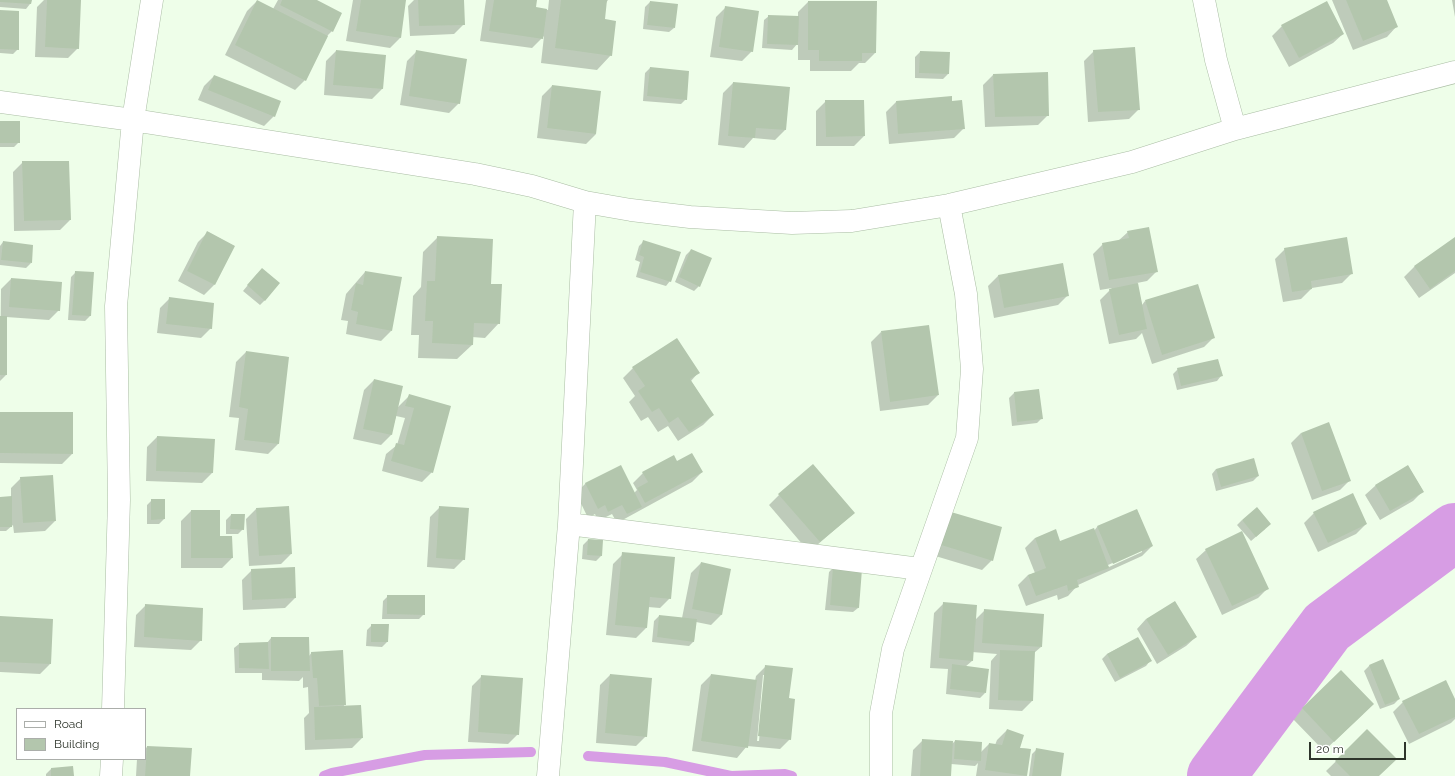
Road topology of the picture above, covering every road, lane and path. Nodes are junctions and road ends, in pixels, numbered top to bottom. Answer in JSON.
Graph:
{"nodes":[{"id":1,"x":152,"y":0,"type":"edge"},
{"id":2,"x":1204,"y":0,"type":"edge"},
{"id":3,"x":1455,"y":72,"type":"edge"},
{"id":4,"x":0,"y":102,"type":"edge"},
{"id":5,"x":133,"y":120,"type":"junction"},
{"id":6,"x":1235,"y":129,"type":"junction"},
{"id":7,"x":585,"y":202,"type":"junction"},
{"id":8,"x":949,"y":205,"type":"junction"},
{"id":9,"x":569,"y":524,"type":"junction"},
{"id":10,"x":920,"y":569,"type":"junction"},
{"id":11,"x":113,"y":708,"type":"edge"},
{"id":12,"x":112,"y":760,"type":"edge"},
{"id":13,"x":111,"y":776,"type":"edge"},
{"id":14,"x":548,"y":776,"type":"edge"},
{"id":15,"x":882,"y":776,"type":"edge"}],
"edges":[{"from":1,"to":5,"type":"street"},
{"from":2,"to":6,"type":"street"},
{"from":3,"to":6,"type":"street"},
{"from":4,"to":5,"type":"street"},
{"from":5,"to":7,"type":"street"},
{"from":5,"to":11,"type":"street"},
{"from":6,"to":8,"type":"street"},
{"from":7,"to":8,"type":"street"},
{"from":7,"to":9,"type":"street"},
{"from":8,"to":10,"type":"street"},
{"from":9,"to":10,"type":"street"},
{"from":9,"to":14,"type":"street"},
{"from":10,"to":15,"type":"street"},
{"from":12,"to":13,"type":"street"}]}
